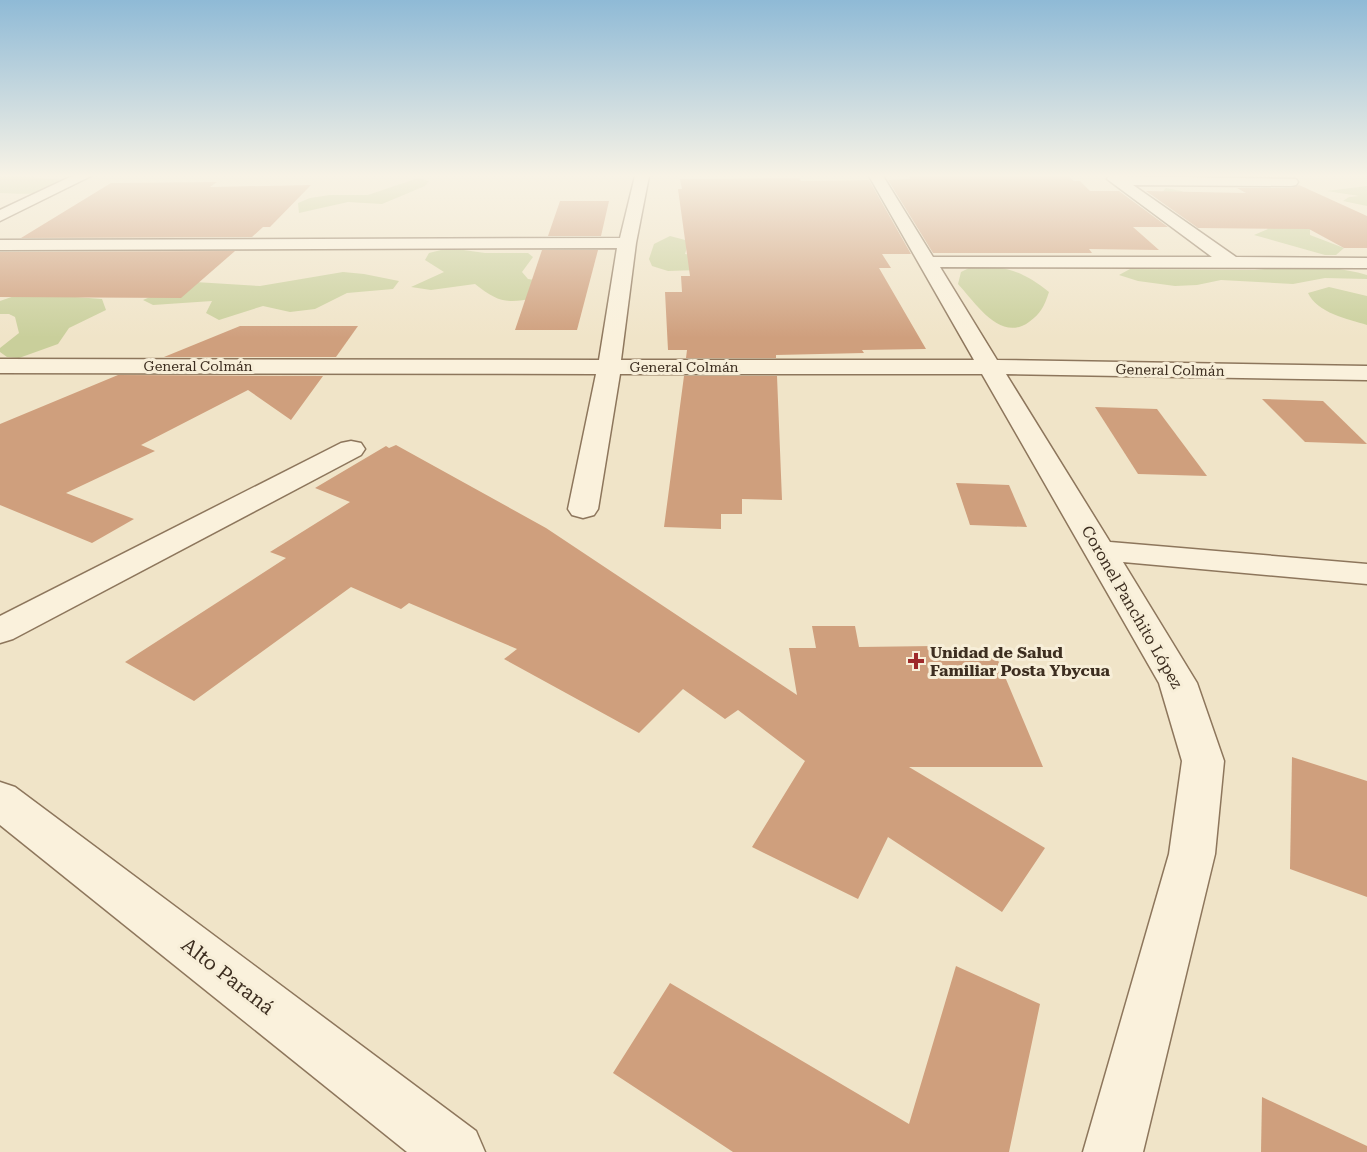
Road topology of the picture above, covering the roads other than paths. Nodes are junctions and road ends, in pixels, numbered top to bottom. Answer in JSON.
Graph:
{"nodes":[{"id":1,"x":630,"y":230,"type":"edge"},
{"id":2,"x":909,"y":230,"type":"edge"},
{"id":3,"x":1186,"y":230,"type":"edge"},
{"id":4,"x":627,"y":243,"type":"junction"},
{"id":5,"x":0,"y":245,"type":"edge"},
{"id":6,"x":928,"y":262,"type":"junction"},
{"id":7,"x":1232,"y":263,"type":"junction"},
{"id":8,"x":1367,"y":263,"type":"edge"},
{"id":9,"x":0,"y":366,"type":"edge"},
{"id":10,"x":609,"y":367,"type":"junction"},
{"id":11,"x":992,"y":367,"type":"junction"},
{"id":12,"x":1367,"y":373,"type":"edge"},
{"id":13,"x":351,"y":449,"type":"dead end"},
{"id":14,"x":583,"y":509,"type":"dead end"},
{"id":15,"x":1102,"y":551,"type":"junction"},
{"id":16,"x":1367,"y":574,"type":"edge"},
{"id":17,"x":0,"y":631,"type":"edge"},
{"id":18,"x":0,"y":800,"type":"edge"},
{"id":19,"x":455,"y":1152,"type":"edge"},
{"id":20,"x":1113,"y":1152,"type":"edge"}],
"edges":[{"from":1,"to":4,"type":"street"},
{"from":2,"to":6,"type":"street","name":"Coronel Panchito López"},
{"from":3,"to":7,"type":"street"},
{"from":4,"to":5,"type":"street"},
{"from":4,"to":10,"type":"street"},
{"from":6,"to":7,"type":"street"},
{"from":6,"to":11,"type":"street","name":"Coronel Panchito López"},
{"from":7,"to":8,"type":"street"},
{"from":9,"to":10,"type":"street","name":"General Colmán"},
{"from":10,"to":11,"type":"street","name":"General Colmán"},
{"from":10,"to":14,"type":"street"},
{"from":11,"to":12,"type":"street","name":"General Colmán"},
{"from":11,"to":15,"type":"street","name":"Coronel Panchito López"},
{"from":13,"to":17,"type":"street"},
{"from":15,"to":16,"type":"street"},
{"from":15,"to":20,"type":"street","name":"Coronel Panchito López"},
{"from":18,"to":19,"type":"street","name":"Alto Paraná"}]}
